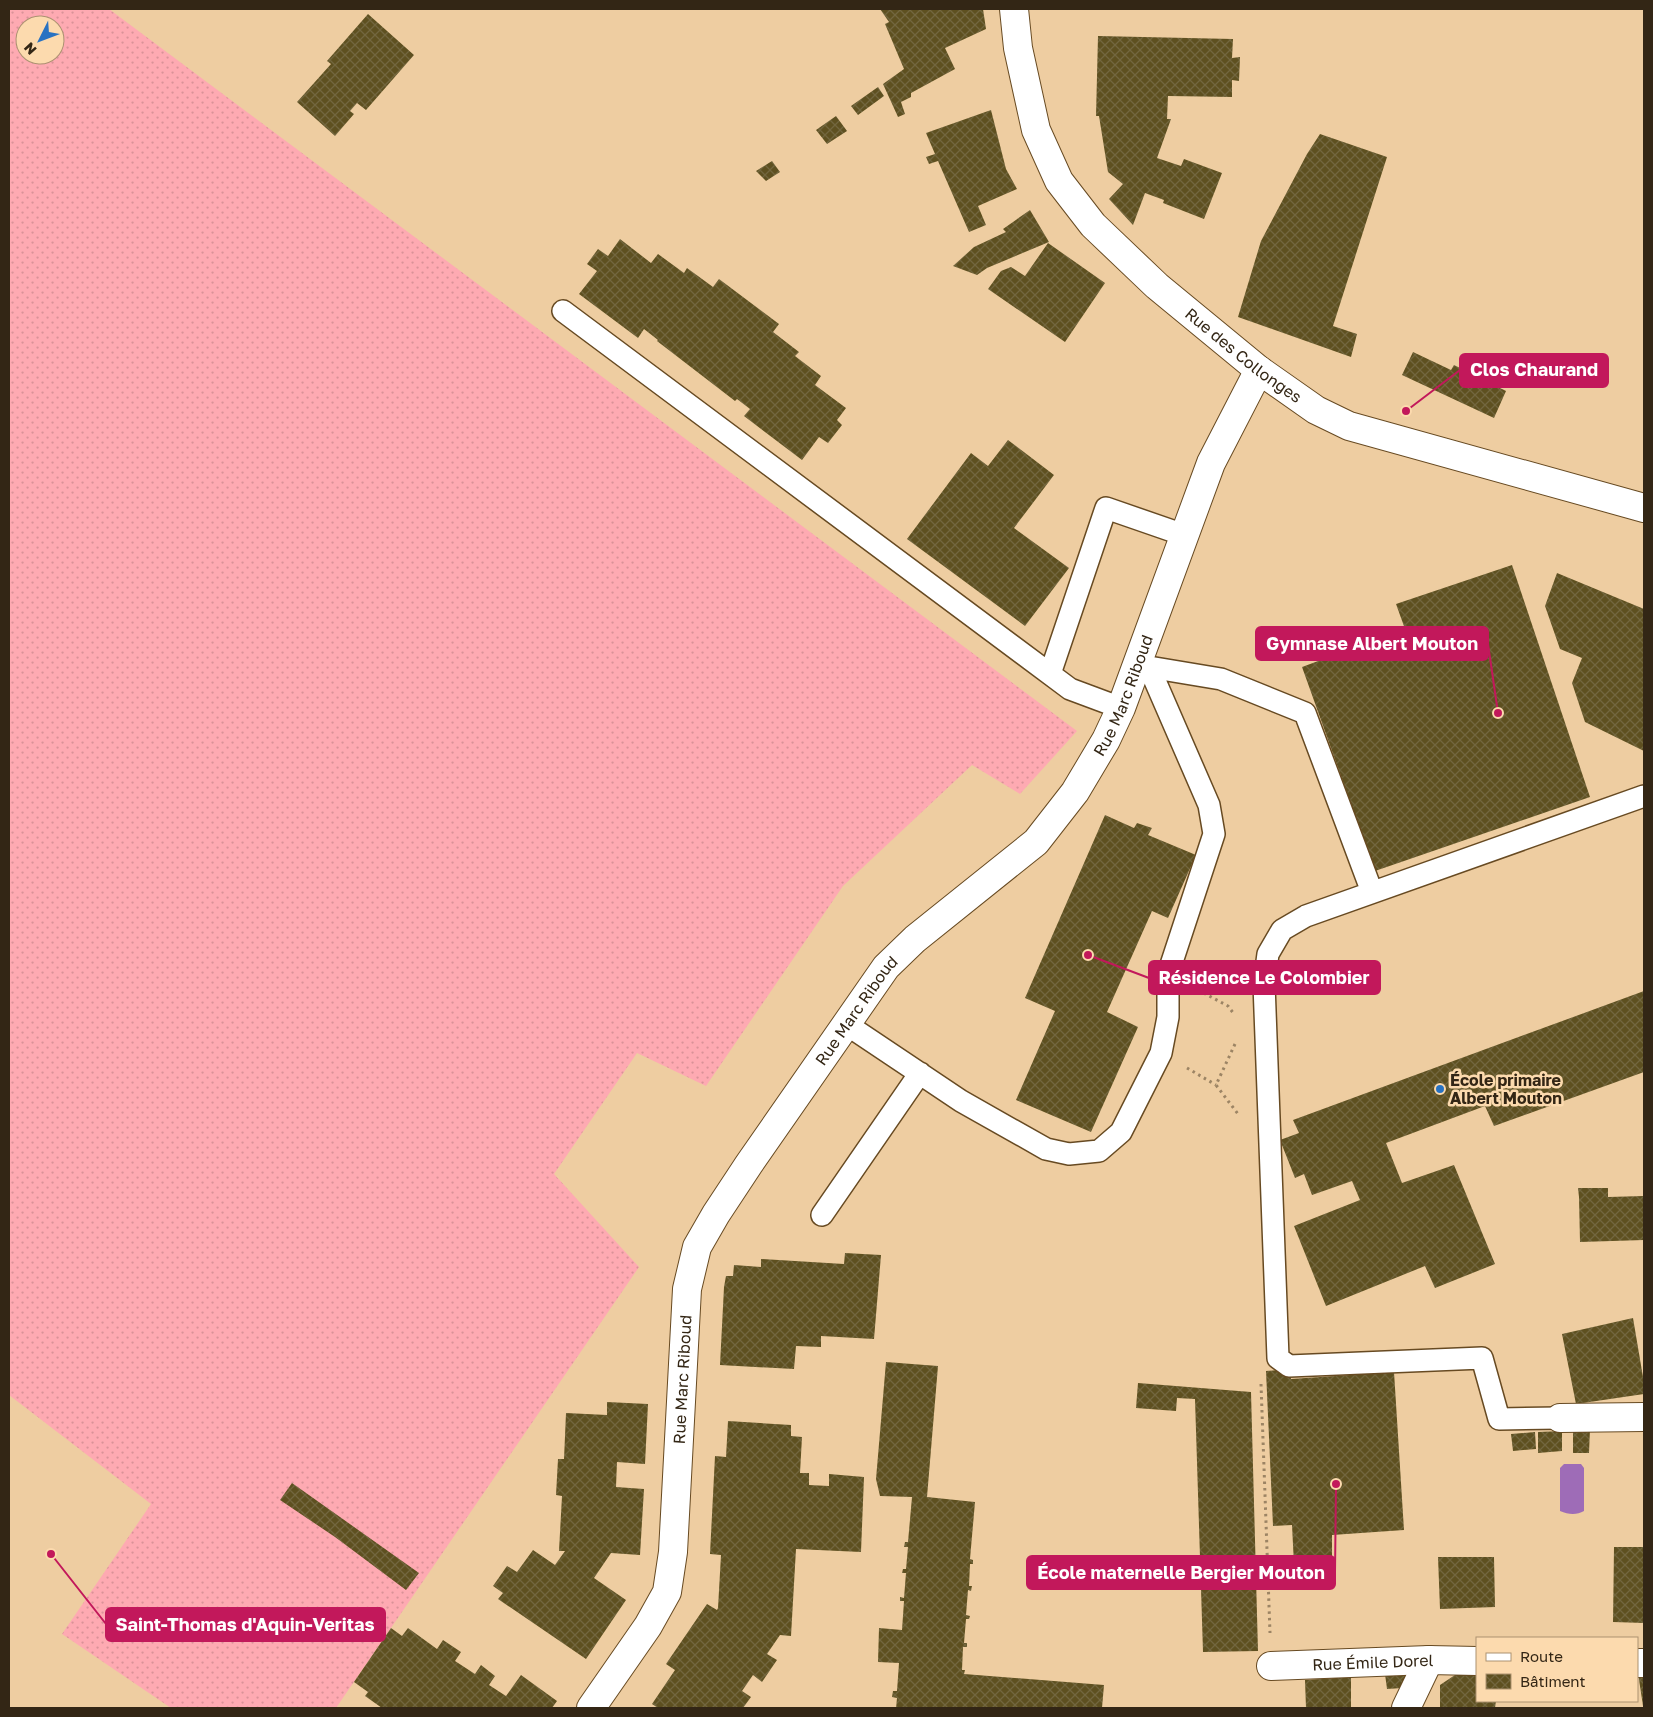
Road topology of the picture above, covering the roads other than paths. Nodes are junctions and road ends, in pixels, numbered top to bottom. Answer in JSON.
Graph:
{"nodes":[{"id":1,"x":1014,"y":9,"type":"edge"},
{"id":2,"x":563,"y":311,"type":"dead end"},
{"id":3,"x":1259,"y":370,"type":"junction"},
{"id":4,"x":1644,"y":508,"type":"edge"},
{"id":5,"x":1184,"y":535,"type":"junction"},
{"id":6,"x":1143,"y":666,"type":"junction"},
{"id":7,"x":1050,"y":674,"type":"junction"},
{"id":8,"x":1121,"y":708,"type":"junction"},
{"id":9,"x":1644,"y":796,"type":"edge"},
{"id":10,"x":1372,"y":892,"type":"junction"},
{"id":11,"x":846,"y":1024,"type":"junction"},
{"id":12,"x":920,"y":1073,"type":"junction"},
{"id":13,"x":822,"y":1215,"type":"dead end"},
{"id":14,"x":1644,"y":1417,"type":"edge"},
{"id":15,"x":1560,"y":1418,"type":"joint"},
{"id":16,"x":1430,"y":1660,"type":"junction"},
{"id":17,"x":1476,"y":1661,"type":"edge"},
{"id":18,"x":1271,"y":1666,"type":"dead end"},
{"id":19,"x":591,"y":1708,"type":"edge"},
{"id":20,"x":1406,"y":1708,"type":"edge"}],
"edges":[{"from":1,"to":3,"type":"street","name":"Rue des Collonges"},
{"from":2,"to":7,"type":"lane"},
{"from":3,"to":4,"type":"street","name":"Rue des Collonges"},
{"from":3,"to":5,"type":"street","name":"Rue Marc Riboud"},
{"from":5,"to":6,"type":"street","name":"Rue Marc Riboud"},
{"from":5,"to":7,"type":"lane"},
{"from":6,"to":8,"type":"street","name":"Rue Marc Riboud"},
{"from":6,"to":10,"type":"lane"},
{"from":6,"to":12,"type":"lane"},
{"from":7,"to":8,"type":"lane"},
{"from":8,"to":11,"type":"street","name":"Rue Marc Riboud"},
{"from":9,"to":10,"type":"lane"},
{"from":10,"to":15,"type":"lane"},
{"from":11,"to":12,"type":"lane"},
{"from":11,"to":19,"type":"street","name":"Rue Marc Riboud"},
{"from":12,"to":13,"type":"lane"},
{"from":14,"to":15,"type":"street"},
{"from":16,"to":17,"type":"street","name":"Rue Émile Dorel"},
{"from":16,"to":18,"type":"street","name":"Rue Émile Dorel"},
{"from":16,"to":20,"type":"street"}]}
